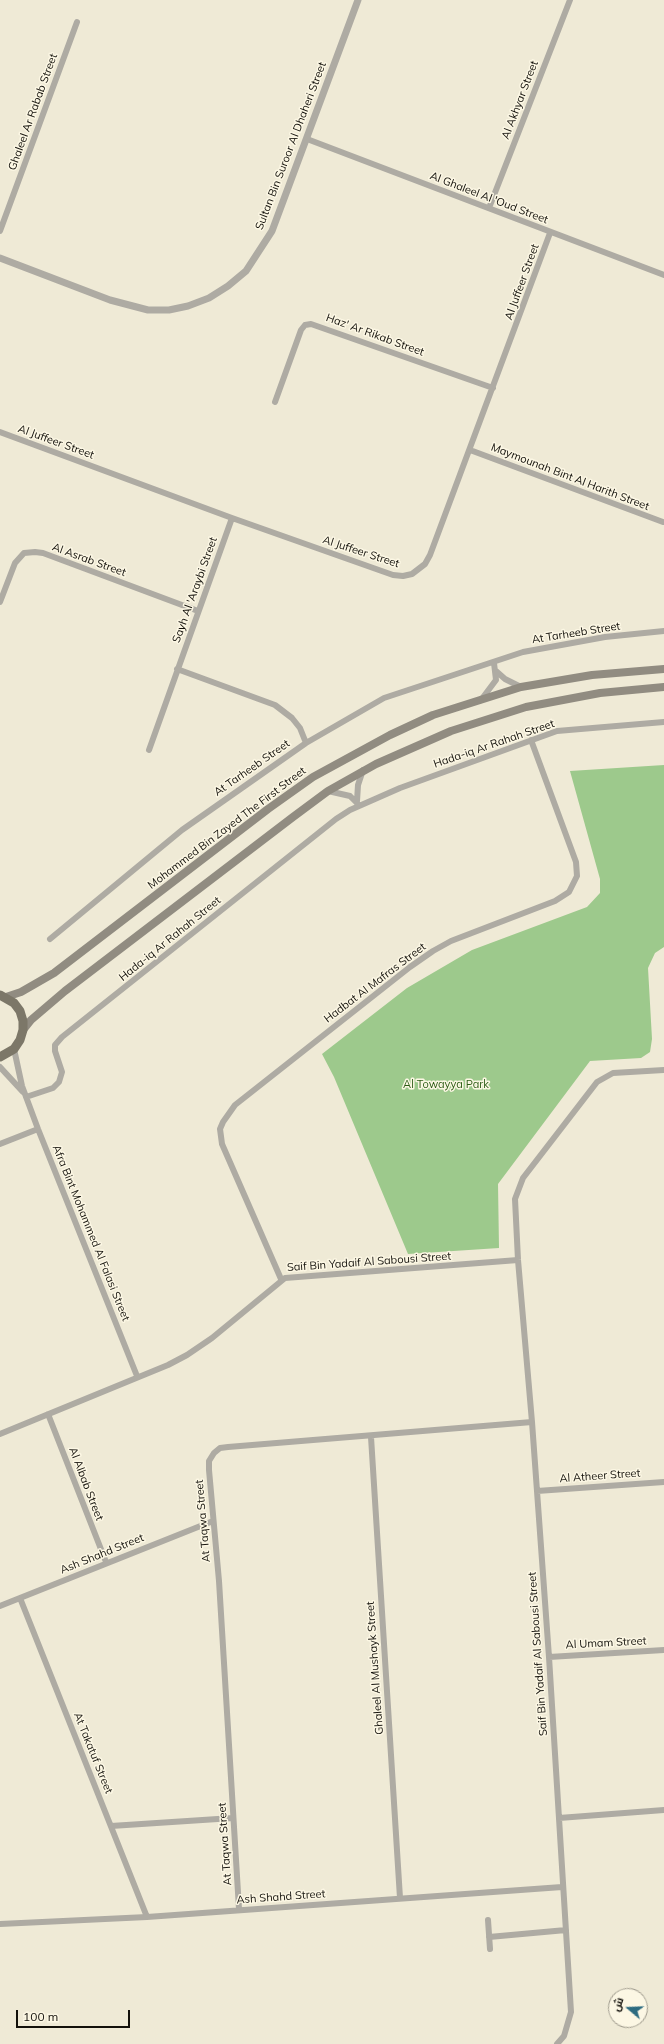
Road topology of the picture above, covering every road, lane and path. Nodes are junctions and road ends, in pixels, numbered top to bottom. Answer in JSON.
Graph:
{"nodes":[{"id":1,"x":358,"y":0,"type":"edge"},
{"id":2,"x":570,"y":0,"type":"edge"},
{"id":3,"x":77,"y":22,"type":"dead end"},
{"id":4,"x":307,"y":139,"type":"junction"},
{"id":5,"x":489,"y":208,"type":"junction"},
{"id":6,"x":0,"y":231,"type":"edge"},
{"id":7,"x":550,"y":233,"type":"junction"},
{"id":8,"x":0,"y":258,"type":"edge"},
{"id":9,"x":664,"y":275,"type":"edge"},
{"id":10,"x":493,"y":388,"type":"junction"},
{"id":11,"x":275,"y":402,"type":"dead end"},
{"id":12,"x":0,"y":432,"type":"edge"},
{"id":13,"x":470,"y":450,"type":"junction"},
{"id":14,"x":232,"y":518,"type":"junction"},
{"id":15,"x":662,"y":522,"type":"dead end"},
{"id":16,"x":0,"y":602,"type":"edge"},
{"id":17,"x":198,"y":611,"type":"junction"},
{"id":18,"x":664,"y":631,"type":"edge"},
{"id":19,"x":494,"y":663,"type":"junction"},
{"id":20,"x":177,"y":670,"type":"junction"},
{"id":21,"x":664,"y":670,"type":"edge"},
{"id":22,"x":496,"y":671,"type":"junction"},
{"id":23,"x":521,"y":687,"type":"junction"},
{"id":24,"x":664,"y":687,"type":"edge"},
{"id":25,"x":481,"y":700,"type":"junction"},
{"id":26,"x":664,"y":722,"type":"edge"},
{"id":27,"x":530,"y":740,"type":"junction"},
{"id":28,"x":306,"y":742,"type":"junction"},
{"id":29,"x":149,"y":750,"type":"dead end"},
{"id":30,"x":363,"y":770,"type":"junction"},
{"id":31,"x":328,"y":791,"type":"junction"},
{"id":32,"x":358,"y":803,"type":"junction"},
{"id":33,"x":50,"y":939,"type":"dead end"},
{"id":34,"x":3,"y":996,"type":"edge"},
{"id":35,"x":23,"y":1030,"type":"junction"},
{"id":36,"x":14,"y":1049,"type":"junction"},
{"id":37,"x":0,"y":1057,"type":"edge"},
{"id":38,"x":0,"y":1066,"type":"edge"},
{"id":39,"x":664,"y":1070,"type":"edge"},
{"id":40,"x":26,"y":1097,"type":"junction"},
{"id":41,"x":38,"y":1130,"type":"junction"},
{"id":42,"x":0,"y":1144,"type":"edge"},
{"id":43,"x":518,"y":1260,"type":"junction"},
{"id":44,"x":281,"y":1279,"type":"junction"},
{"id":45,"x":138,"y":1376,"type":"junction"},
{"id":46,"x":48,"y":1414,"type":"junction"},
{"id":47,"x":532,"y":1422,"type":"junction"},
{"id":48,"x":0,"y":1434,"type":"edge"},
{"id":49,"x":371,"y":1437,"type":"junction"},
{"id":50,"x":664,"y":1482,"type":"edge"},
{"id":51,"x":537,"y":1491,"type":"junction"},
{"id":52,"x":213,"y":1521,"type":"junction"},
{"id":53,"x":106,"y":1562,"type":"junction"},
{"id":54,"x":20,"y":1598,"type":"junction"},
{"id":55,"x":0,"y":1606,"type":"edge"},
{"id":56,"x":664,"y":1650,"type":"edge"},
{"id":57,"x":549,"y":1656,"type":"junction"},
{"id":58,"x":664,"y":1810,"type":"edge"},
{"id":59,"x":233,"y":1818,"type":"junction"},
{"id":60,"x":559,"y":1818,"type":"junction"},
{"id":61,"x":112,"y":1826,"type":"junction"},
{"id":62,"x":562,"y":1886,"type":"junction"},
{"id":63,"x":400,"y":1898,"type":"junction"},
{"id":64,"x":239,"y":1909,"type":"junction"},
{"id":65,"x":147,"y":1917,"type":"junction"},
{"id":66,"x":488,"y":1920,"type":"dead end"},
{"id":67,"x":0,"y":1924,"type":"edge"},
{"id":68,"x":566,"y":1930,"type":"junction"},
{"id":69,"x":489,"y":1937,"type":"junction"},
{"id":70,"x":490,"y":1949,"type":"dead end"},
{"id":71,"x":557,"y":2044,"type":"edge"}],
"edges":[{"from":1,"to":4,"type":"street","name":"Sultan Bin Suroor Al Dhaheri Street"},
{"from":2,"to":5,"type":"street","name":"Al Akhyar Street"},
{"from":3,"to":6,"type":"street","name":"Ghaleel Ar Rabab Street"},
{"from":4,"to":5,"type":"street","name":"Al Ghaleel Al 'Oud Street"},
{"from":4,"to":8,"type":"street","name":"Sultan Bin Suroor Al Dhaheri Street"},
{"from":5,"to":7,"type":"street","name":"Al Ghaleel Al 'Oud Street"},
{"from":7,"to":9,"type":"street","name":"Al Ghaleel Al 'Oud Street"},
{"from":7,"to":10,"type":"street","name":"Al Juffeer Street"},
{"from":10,"to":11,"type":"street","name":"Haz' Ar Rikab Street"},
{"from":10,"to":13,"type":"street","name":"Al Juffeer Street"},
{"from":12,"to":14,"type":"street","name":"Al Juffeer Street"},
{"from":13,"to":14,"type":"street","name":"Al Juffeer Street"},
{"from":13,"to":15,"type":"street","name":"Maymounah Bint Al Harith Street"},
{"from":14,"to":17,"type":"street","name":"Sayh Al 'Araybi Street"},
{"from":16,"to":17,"type":"street","name":"Al Asrab Street"},
{"from":17,"to":20,"type":"street","name":"Sayh Al 'Araybi Street"},
{"from":18,"to":19,"type":"street","name":"At Tarheeb Street"},
{"from":19,"to":22,"type":"street"},
{"from":19,"to":28,"type":"street","name":"At Tarheeb Street"},
{"from":20,"to":28,"type":"street"},
{"from":20,"to":29,"type":"street","name":"Sayh Al 'Araybi Street"},
{"from":21,"to":23,"type":"main road","name":"Mohammed Bin Zayed The First Street"},
{"from":22,"to":23,"type":"street"},
{"from":22,"to":25,"type":"street"},
{"from":23,"to":25,"type":"main road","name":"Mohammed Bin Zayed The First Street"},
{"from":24,"to":30,"type":"main road"},
{"from":25,"to":34,"type":"main road","name":"Mohammed Bin Zayed The First Street"},
{"from":26,"to":27,"type":"street","name":"Hada-iq Ar Rahah Street"},
{"from":27,"to":32,"type":"street","name":"Hada-iq Ar Rahah Street"},
{"from":27,"to":44,"type":"street","name":"Hadbat Al Mafras Street"},
{"from":28,"to":33,"type":"street","name":"At Tarheeb Street"},
{"from":30,"to":31,"type":"main road"},
{"from":30,"to":32,"type":"street"},
{"from":31,"to":32,"type":"street"},
{"from":31,"to":35,"type":"main road"},
{"from":32,"to":40,"type":"street","name":"Hada-iq Ar Rahah Street"},
{"from":34,"to":35,"type":"main road"},
{"from":35,"to":36,"type":"main road"},
{"from":36,"to":37,"type":"main road"},
{"from":36,"to":40,"type":"street","name":"Afra Bint Mohammed Al Falasi Street"},
{"from":38,"to":40,"type":"street","name":"Afra Bint Mohammed Al Falasi Street"},
{"from":39,"to":43,"type":"street","name":"Saif Bin Yadaif Al Sabousi Street"},
{"from":40,"to":41,"type":"street","name":"Afra Bint Mohammed Al Falasi Street"},
{"from":41,"to":42,"type":"street"},
{"from":41,"to":45,"type":"street","name":"Afra Bint Mohammed Al Falasi Street"},
{"from":43,"to":44,"type":"street","name":"Saif Bin Yadaif Al Sabousi Street"},
{"from":43,"to":47,"type":"street","name":"Saif Bin Yadaif Al Sabousi Street"},
{"from":44,"to":45,"type":"street","name":"Saif Bin Yadaif Al Sabousi Street"},
{"from":45,"to":46,"type":"street","name":"Saif Bin Yadaif Al Sabousi Street"},
{"from":46,"to":48,"type":"street","name":"Saif Bin Yadaif Al Sabousi Street"},
{"from":46,"to":53,"type":"street","name":"Al Albab Street"},
{"from":47,"to":49,"type":"street","name":"At Taqwa Street"},
{"from":47,"to":51,"type":"street","name":"Saif Bin Yadaif Al Sabousi Street"},
{"from":49,"to":52,"type":"street","name":"At Taqwa Street"},
{"from":49,"to":63,"type":"street","name":"Ghaleel Al Mushayk Street"},
{"from":50,"to":51,"type":"street","name":"Al Atheer Street"},
{"from":51,"to":57,"type":"street","name":"Saif Bin Yadaif Al Sabousi Street"},
{"from":52,"to":53,"type":"street","name":"Ash Shahd Street"},
{"from":52,"to":59,"type":"street","name":"At Taqwa Street"},
{"from":53,"to":54,"type":"street","name":"Ash Shahd Street"},
{"from":54,"to":55,"type":"street","name":"Ash Shahd Street"},
{"from":54,"to":61,"type":"street","name":"At Takatuf Street"},
{"from":56,"to":57,"type":"street","name":"Al Umam Street"},
{"from":57,"to":60,"type":"street","name":"Saif Bin Yadaif Al Sabousi Street"},
{"from":58,"to":60,"type":"street"},
{"from":59,"to":61,"type":"street"},
{"from":59,"to":64,"type":"street","name":"At Taqwa Street"},
{"from":60,"to":62,"type":"street","name":"Saif Bin Yadaif Al Sabousi Street"},
{"from":61,"to":65,"type":"street","name":"At Takatuf Street"},
{"from":62,"to":63,"type":"street","name":"Ash Shahd Street"},
{"from":62,"to":68,"type":"street","name":"Saif Bin Yadaif Al Sabousi Street"},
{"from":63,"to":64,"type":"street","name":"Ash Shahd Street"},
{"from":64,"to":65,"type":"street","name":"Ash Shahd Street"},
{"from":65,"to":67,"type":"street","name":"Ash Shahd Street"},
{"from":66,"to":69,"type":"street"},
{"from":68,"to":69,"type":"street"},
{"from":68,"to":71,"type":"street","name":"Saif Bin Yadaif Al Sabousi Street"},
{"from":69,"to":70,"type":"street"}]}
